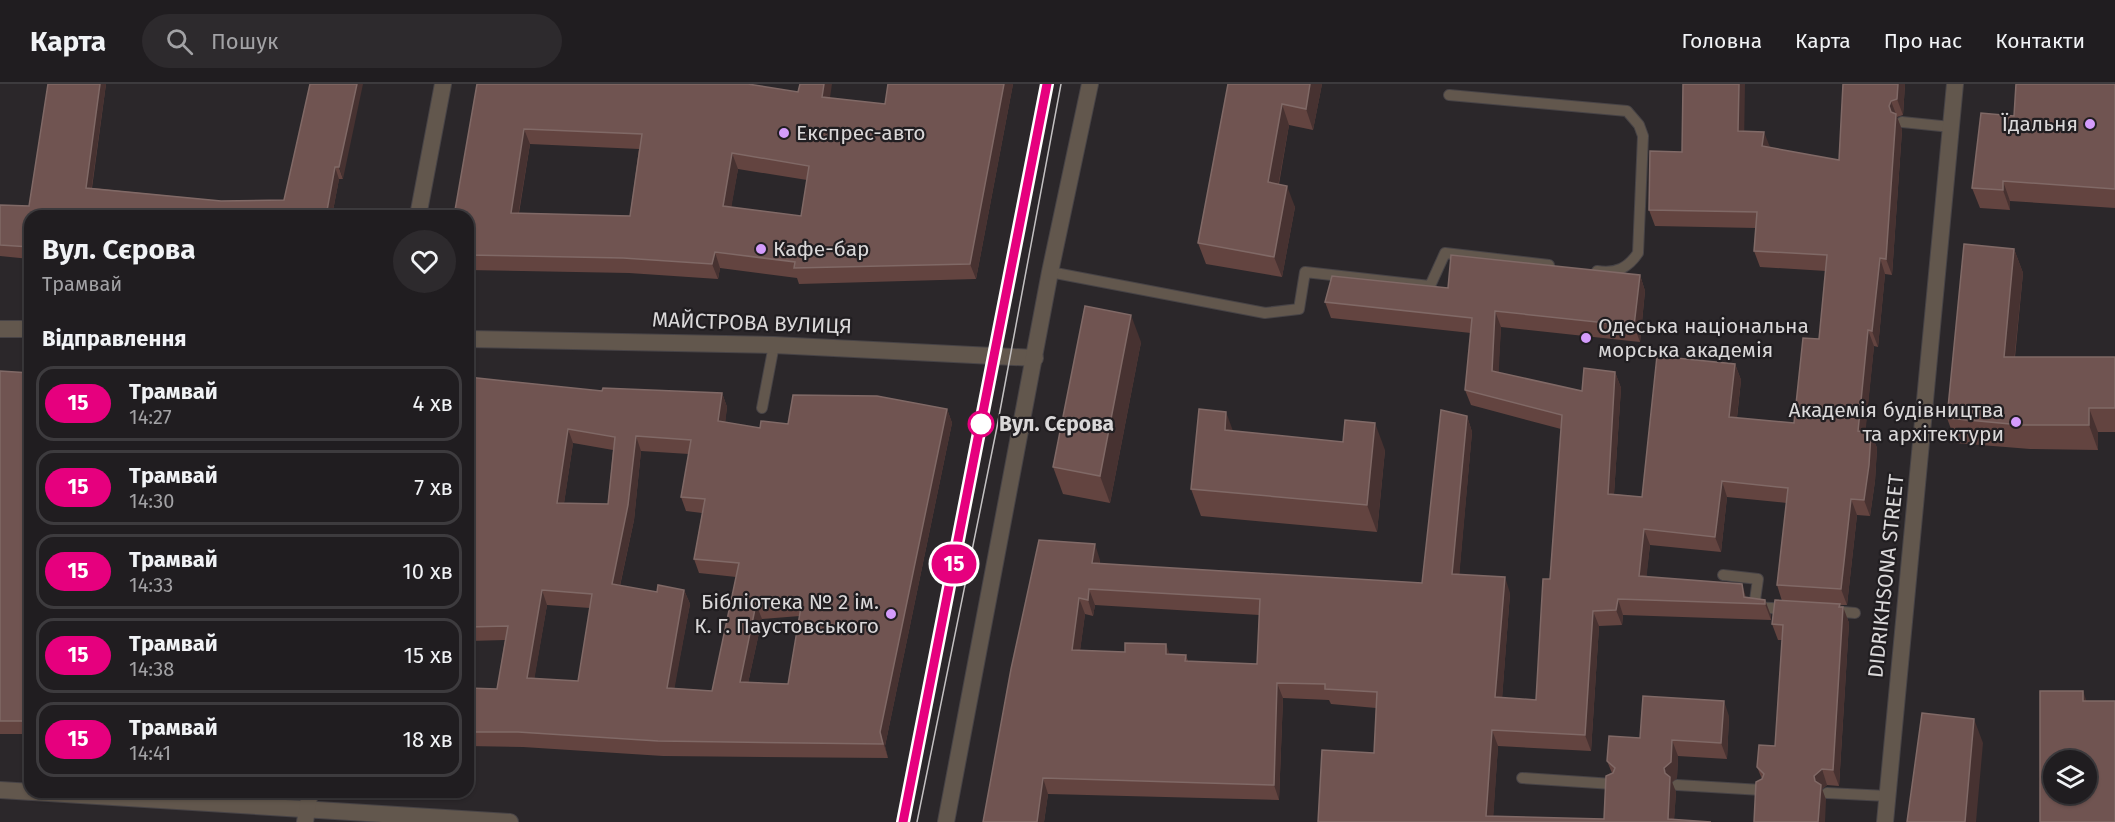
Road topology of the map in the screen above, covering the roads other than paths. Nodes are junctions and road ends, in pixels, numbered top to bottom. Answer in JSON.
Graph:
{"nodes":[{"id":1,"x":442,"y":84,"type":"edge"},
{"id":2,"x":1090,"y":84,"type":"edge"},
{"id":3,"x":1955,"y":84,"type":"edge"},
{"id":4,"x":1449,"y":95,"type":"dead end"},
{"id":5,"x":1902,"y":122,"type":"dead end"},
{"id":6,"x":1950,"y":126,"type":"junction"},
{"id":7,"x":419,"y":210,"type":"edge"},
{"id":8,"x":1560,"y":267,"type":"edge"},
{"id":9,"x":1583,"y":270,"type":"edge"},
{"id":10,"x":1050,"y":272,"type":"junction"},
{"id":11,"x":0,"y":328,"type":"edge"},
{"id":12,"x":24,"y":329,"type":"edge"},
{"id":13,"x":474,"y":339,"type":"edge"},
{"id":14,"x":774,"y":345,"type":"junction"},
{"id":15,"x":1035,"y":358,"type":"junction"},
{"id":16,"x":762,"y":408,"type":"dead end"},
{"id":17,"x":1723,"y":575,"type":"dead end"},
{"id":18,"x":1799,"y":609,"type":"edge"},
{"id":19,"x":1822,"y":611,"type":"edge"},
{"id":20,"x":1855,"y":613,"type":"dead end"},
{"id":21,"x":1522,"y":778,"type":"dead end"},
{"id":22,"x":1613,"y":784,"type":"edge"},
{"id":23,"x":1677,"y":785,"type":"dead end"},
{"id":24,"x":0,"y":790,"type":"edge"},
{"id":25,"x":1762,"y":790,"type":"edge"},
{"id":26,"x":24,"y":792,"type":"edge"},
{"id":27,"x":1827,"y":793,"type":"dead end"},
{"id":28,"x":1887,"y":796,"type":"junction"},
{"id":29,"x":94,"y":798,"type":"edge"},
{"id":30,"x":309,"y":798,"type":"edge"},
{"id":31,"x":306,"y":816,"type":"edge"},
{"id":32,"x":510,"y":822,"type":"edge"},
{"id":33,"x":946,"y":822,"type":"edge"},
{"id":34,"x":1885,"y":822,"type":"edge"}],
"edges":[{"from":1,"to":7,"type":"street"},
{"from":2,"to":10,"type":"street"},
{"from":3,"to":6,"type":"street","name":"DIDRIKHSONA STREET"},
{"from":4,"to":9,"type":"lane"},
{"from":5,"to":6,"type":"lane"},
{"from":6,"to":28,"type":"street","name":"DIDRIKHSONA STREET"},
{"from":8,"to":10,"type":"lane"},
{"from":10,"to":15,"type":"street"},
{"from":11,"to":12,"type":"street"},
{"from":13,"to":14,"type":"street","name":"МАЙСТРОВА ВУЛИЦЯ"},
{"from":14,"to":15,"type":"street","name":"МАЙСТРОВА ВУЛИЦЯ"},
{"from":14,"to":16,"type":"lane"},
{"from":15,"to":33,"type":"street"},
{"from":17,"to":18,"type":"lane"},
{"from":19,"to":20,"type":"lane"},
{"from":21,"to":22,"type":"lane"},
{"from":23,"to":25,"type":"lane"},
{"from":24,"to":26,"type":"street"},
{"from":27,"to":28,"type":"lane"},
{"from":28,"to":34,"type":"street","name":"DIDRIKHSONA STREET"},
{"from":29,"to":31,"type":"street"},
{"from":30,"to":31,"type":"street"},
{"from":31,"to":32,"type":"street"}]}
